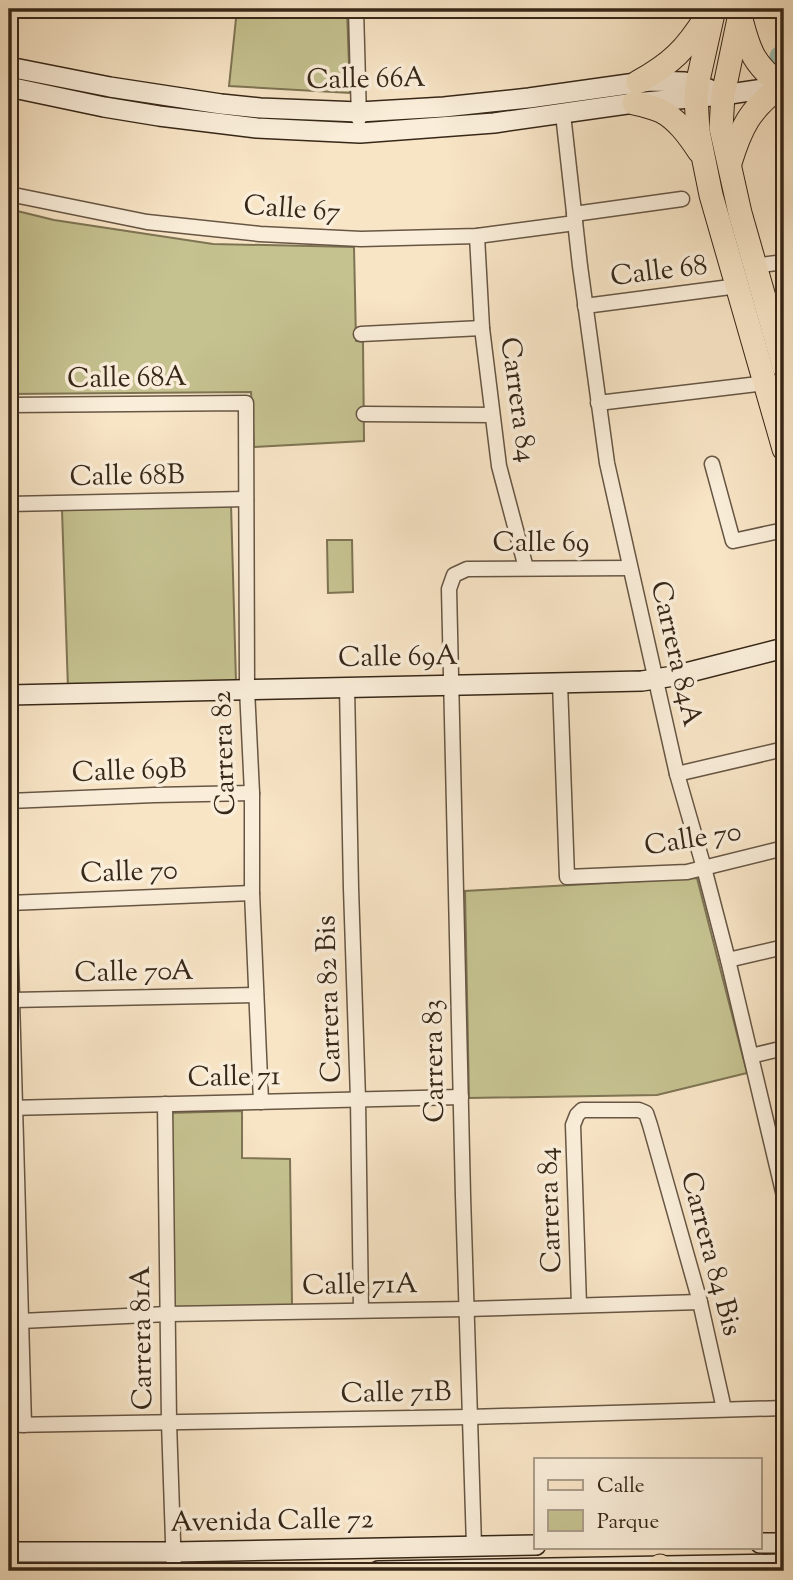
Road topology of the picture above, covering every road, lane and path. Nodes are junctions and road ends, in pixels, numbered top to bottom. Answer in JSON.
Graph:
{"nodes":[{"id":1,"x":356,"y":9,"type":"edge"},
{"id":2,"x":713,"y":9,"type":"edge"},
{"id":3,"x":741,"y":12,"type":"edge"},
{"id":4,"x":9,"y":67,"type":"edge"},
{"id":5,"x":783,"y":86,"type":"edge"},
{"id":6,"x":9,"y":87,"type":"edge"},
{"id":7,"x":696,"y":91,"type":"junction"},
{"id":8,"x":636,"y":93,"type":"junction"},
{"id":9,"x":723,"y":95,"type":"junction"},
{"id":10,"x":359,"y":112,"type":"junction"},
{"id":11,"x":563,"y":114,"type":"junction"},
{"id":12,"x":360,"y":133,"type":"junction"},
{"id":13,"x":701,"y":153,"type":"junction"},
{"id":14,"x":729,"y":166,"type":"junction"},
{"id":15,"x":9,"y":194,"type":"edge"},
{"id":16,"x":682,"y":199,"type":"dead end"},
{"id":17,"x":575,"y":218,"type":"junction"},
{"id":18,"x":477,"y":236,"type":"junction"},
{"id":19,"x":784,"y":262,"type":"edge"},
{"id":20,"x":754,"y":266,"type":"junction"},
{"id":21,"x":738,"y":286,"type":"junction"},
{"id":22,"x":585,"y":306,"type":"junction"},
{"id":23,"x":482,"y":328,"type":"junction"},
{"id":24,"x":361,"y":334,"type":"dead end"},
{"id":25,"x":784,"y":367,"type":"edge"},
{"id":26,"x":766,"y":383,"type":"junction"},
{"id":27,"x":246,"y":403,"type":"joint"},
{"id":28,"x":598,"y":403,"type":"junction"},
{"id":29,"x":9,"y":405,"type":"edge"},
{"id":30,"x":364,"y":414,"type":"dead end"},
{"id":31,"x":492,"y":415,"type":"junction"},
{"id":32,"x":784,"y":449,"type":"edge"},
{"id":33,"x":712,"y":464,"type":"dead end"},
{"id":34,"x":246,"y":499,"type":"junction"},
{"id":35,"x":9,"y":504,"type":"edge"},
{"id":36,"x":784,"y":530,"type":"edge"},
{"id":37,"x":526,"y":568,"type":"junction"},
{"id":38,"x":630,"y":568,"type":"junction"},
{"id":39,"x":454,"y":575,"type":"joint"},
{"id":40,"x":784,"y":648,"type":"edge"},
{"id":41,"x":657,"y":679,"type":"junction"},
{"id":42,"x":560,"y":683,"type":"junction"},
{"id":43,"x":451,"y":685,"type":"junction"},
{"id":44,"x":347,"y":687,"type":"junction"},
{"id":45,"x":247,"y":689,"type":"junction"},
{"id":46,"x":9,"y":695,"type":"edge"},
{"id":47,"x":784,"y":748,"type":"edge"},
{"id":48,"x":677,"y":774,"type":"junction"},
{"id":49,"x":252,"y":793,"type":"junction"},
{"id":50,"x":9,"y":801,"type":"edge"},
{"id":51,"x":784,"y":848,"type":"edge"},
{"id":52,"x":704,"y":868,"type":"junction"},
{"id":53,"x":9,"y":893,"type":"edge"},
{"id":54,"x":252,"y":893,"type":"junction"},
{"id":55,"x":9,"y":903,"type":"edge"},
{"id":56,"x":784,"y":947,"type":"edge"},
{"id":57,"x":728,"y":960,"type":"junction"},
{"id":58,"x":256,"y":995,"type":"junction"},
{"id":59,"x":12,"y":1000,"type":"junction"},
{"id":60,"x":784,"y":1048,"type":"edge"},
{"id":61,"x":751,"y":1056,"type":"junction"},
{"id":62,"x":461,"y":1097,"type":"junction"},
{"id":63,"x":358,"y":1099,"type":"junction"},
{"id":64,"x":261,"y":1102,"type":"junction"},
{"id":65,"x":165,"y":1104,"type":"junction"},
{"id":66,"x":12,"y":1108,"type":"edge"},
{"id":67,"x":646,"y":1113,"type":"joint"},
{"id":68,"x":784,"y":1196,"type":"edge"},
{"id":69,"x":700,"y":1302,"type":"junction"},
{"id":70,"x":579,"y":1305,"type":"junction"},
{"id":71,"x":467,"y":1309,"type":"junction"},
{"id":72,"x":361,"y":1310,"type":"junction"},
{"id":73,"x":168,"y":1314,"type":"junction"},
{"id":74,"x":21,"y":1321,"type":"junction"},
{"id":75,"x":784,"y":1408,"type":"edge"},
{"id":76,"x":724,"y":1409,"type":"junction"},
{"id":77,"x":469,"y":1417,"type":"junction"},
{"id":78,"x":169,"y":1422,"type":"junction"},
{"id":79,"x":9,"y":1425,"type":"edge"},
{"id":80,"x":24,"y":1425,"type":"junction"},
{"id":81,"x":762,"y":1543,"type":"edge"},
{"id":82,"x":784,"y":1543,"type":"edge"},
{"id":83,"x":534,"y":1545,"type":"edge"},
{"id":84,"x":474,"y":1546,"type":"junction"},
{"id":85,"x":9,"y":1552,"type":"edge"},
{"id":86,"x":173,"y":1561,"type":"edge"},
{"id":87,"x":784,"y":1564,"type":"edge"},
{"id":88,"x":625,"y":1569,"type":"edge"},
{"id":89,"x":664,"y":1569,"type":"edge"},
{"id":90,"x":495,"y":1570,"type":"edge"},
{"id":91,"x":378,"y":1571,"type":"edge"}],
"edges":[{"from":1,"to":10,"type":"street"},
{"from":2,"to":7,"type":"main road"},
{"from":2,"to":8,"type":"main road"},
{"from":3,"to":5,"type":"main road"},
{"from":3,"to":9,"type":"main road"},
{"from":4,"to":10,"type":"street","name":"Calle 66A"},
{"from":5,"to":9,"type":"street","name":"Calle 66A"},
{"from":5,"to":14,"type":"main road"},
{"from":6,"to":12,"type":"street","name":"Calle 66A"},
{"from":7,"to":8,"type":"street","name":"Calle 66A"},
{"from":7,"to":9,"type":"street","name":"Calle 66A"},
{"from":7,"to":13,"type":"main road"},
{"from":8,"to":10,"type":"street","name":"Calle 66A"},
{"from":8,"to":11,"type":"street","name":"Calle 66A"},
{"from":8,"to":13,"type":"main road"},
{"from":9,"to":14,"type":"main road"},
{"from":10,"to":12,"type":"street"},
{"from":11,"to":12,"type":"street","name":"Calle 66A"},
{"from":11,"to":17,"type":"street","name":"Carrera 84A"},
{"from":13,"to":21,"type":"main road"},
{"from":14,"to":20,"type":"main road"},
{"from":15,"to":18,"type":"street","name":"Calle 67"},
{"from":16,"to":17,"type":"street","name":"Calle 67"},
{"from":17,"to":18,"type":"street","name":"Calle 67"},
{"from":17,"to":22,"type":"street","name":"Carrera 84A"},
{"from":18,"to":23,"type":"street","name":"Carrera 84"},
{"from":19,"to":20,"type":"street"},
{"from":20,"to":25,"type":"main road"},
{"from":21,"to":22,"type":"street","name":"Calle 68"},
{"from":21,"to":26,"type":"main road"},
{"from":22,"to":28,"type":"street","name":"Carrera 84A"},
{"from":23,"to":24,"type":"street"},
{"from":23,"to":31,"type":"street","name":"Carrera 84"},
{"from":26,"to":28,"type":"street"},
{"from":26,"to":32,"type":"main road"},
{"from":27,"to":29,"type":"street","name":"Calle 68A"},
{"from":27,"to":34,"type":"street","name":"Carrera 82"},
{"from":28,"to":38,"type":"street","name":"Carrera 84A"},
{"from":30,"to":31,"type":"street"},
{"from":31,"to":37,"type":"street","name":"Carrera 84"},
{"from":33,"to":36,"type":"street"},
{"from":34,"to":35,"type":"street","name":"Calle 68B"},
{"from":34,"to":45,"type":"street","name":"Carrera 82"},
{"from":37,"to":38,"type":"street","name":"Calle 69"},
{"from":37,"to":39,"type":"street","name":"Calle 69"},
{"from":38,"to":41,"type":"street","name":"Carrera 84A"},
{"from":39,"to":43,"type":"street","name":"Carrera 83"},
{"from":40,"to":41,"type":"street","name":"Calle 69A"},
{"from":41,"to":42,"type":"street","name":"Calle 69A"},
{"from":41,"to":48,"type":"street","name":"Carrera 84A"},
{"from":42,"to":43,"type":"street","name":"Calle 69A"},
{"from":42,"to":52,"type":"street","name":"Calle 70"},
{"from":43,"to":44,"type":"street","name":"Calle 69A"},
{"from":43,"to":62,"type":"street","name":"Carrera 83"},
{"from":44,"to":45,"type":"street","name":"Calle 69A"},
{"from":44,"to":63,"type":"street","name":"Carrera 82 Bis"},
{"from":45,"to":46,"type":"street","name":"Calle 69A"},
{"from":45,"to":49,"type":"street","name":"Carrera 82"},
{"from":47,"to":48,"type":"street"},
{"from":48,"to":52,"type":"street","name":"Carrera 84A"},
{"from":49,"to":50,"type":"street","name":"Calle 69B"},
{"from":49,"to":54,"type":"street","name":"Carrera 82"},
{"from":51,"to":52,"type":"street","name":"Calle 70"},
{"from":52,"to":57,"type":"street","name":"Carrera 84A"},
{"from":53,"to":55,"type":"street"},
{"from":54,"to":55,"type":"street","name":"Calle 70"},
{"from":54,"to":58,"type":"street","name":"Carrera 82"},
{"from":55,"to":59,"type":"street"},
{"from":56,"to":57,"type":"street"},
{"from":57,"to":61,"type":"street","name":"Carrera 84A"},
{"from":58,"to":59,"type":"street","name":"Calle 70A"},
{"from":58,"to":64,"type":"street","name":"Carrera 82"},
{"from":59,"to":66,"type":"street"},
{"from":60,"to":61,"type":"street"},
{"from":61,"to":68,"type":"street","name":"Carrera 84A"},
{"from":62,"to":63,"type":"street","name":"Calle 71"},
{"from":62,"to":71,"type":"street","name":"Carrera 83"},
{"from":63,"to":64,"type":"street","name":"Calle 71"},
{"from":63,"to":72,"type":"street","name":"Carrera 82 Bis"},
{"from":64,"to":65,"type":"street","name":"Calle 71"},
{"from":65,"to":66,"type":"street","name":"Calle 71"},
{"from":65,"to":73,"type":"street","name":"Carrera 81A"},
{"from":66,"to":74,"type":"street"},
{"from":67,"to":69,"type":"street","name":"Carrera 84 Bis"},
{"from":67,"to":70,"type":"street","name":"Carrera 84"},
{"from":69,"to":70,"type":"street","name":"Calle 71A"},
{"from":69,"to":76,"type":"street","name":"Carrera 84 Bis"},
{"from":70,"to":71,"type":"street","name":"Calle 71A"},
{"from":71,"to":72,"type":"street","name":"Calle 71A"},
{"from":71,"to":77,"type":"street","name":"Carrera 83"},
{"from":72,"to":73,"type":"street","name":"Calle 71A"},
{"from":73,"to":74,"type":"street","name":"Calle 71A"},
{"from":73,"to":78,"type":"street","name":"Carrera 81A"},
{"from":74,"to":80,"type":"street"},
{"from":75,"to":76,"type":"street","name":"Calle 71B"},
{"from":76,"to":77,"type":"street","name":"Calle 71B"},
{"from":77,"to":78,"type":"street","name":"Calle 71B"},
{"from":77,"to":84,"type":"street","name":"Carrera 83"},
{"from":78,"to":80,"type":"street","name":"Calle 71B"},
{"from":78,"to":86,"type":"street","name":"Carrera 81A"},
{"from":79,"to":80,"type":"street","name":"Calle 71B"},
{"from":81,"to":82,"type":"street"},
{"from":83,"to":84,"type":"street","name":"Avenida Calle 72"},
{"from":84,"to":86,"type":"street","name":"Avenida Calle 72"},
{"from":85,"to":86,"type":"street","name":"Avenida Calle 72"},
{"from":87,"to":89,"type":"street","name":"Avenida Calle 72"},
{"from":88,"to":89,"type":"street","name":"Avenida Calle 72"},
{"from":88,"to":90,"type":"street","name":"Avenida Calle 72"},
{"from":90,"to":91,"type":"street","name":"Avenida Calle 72"}]}
